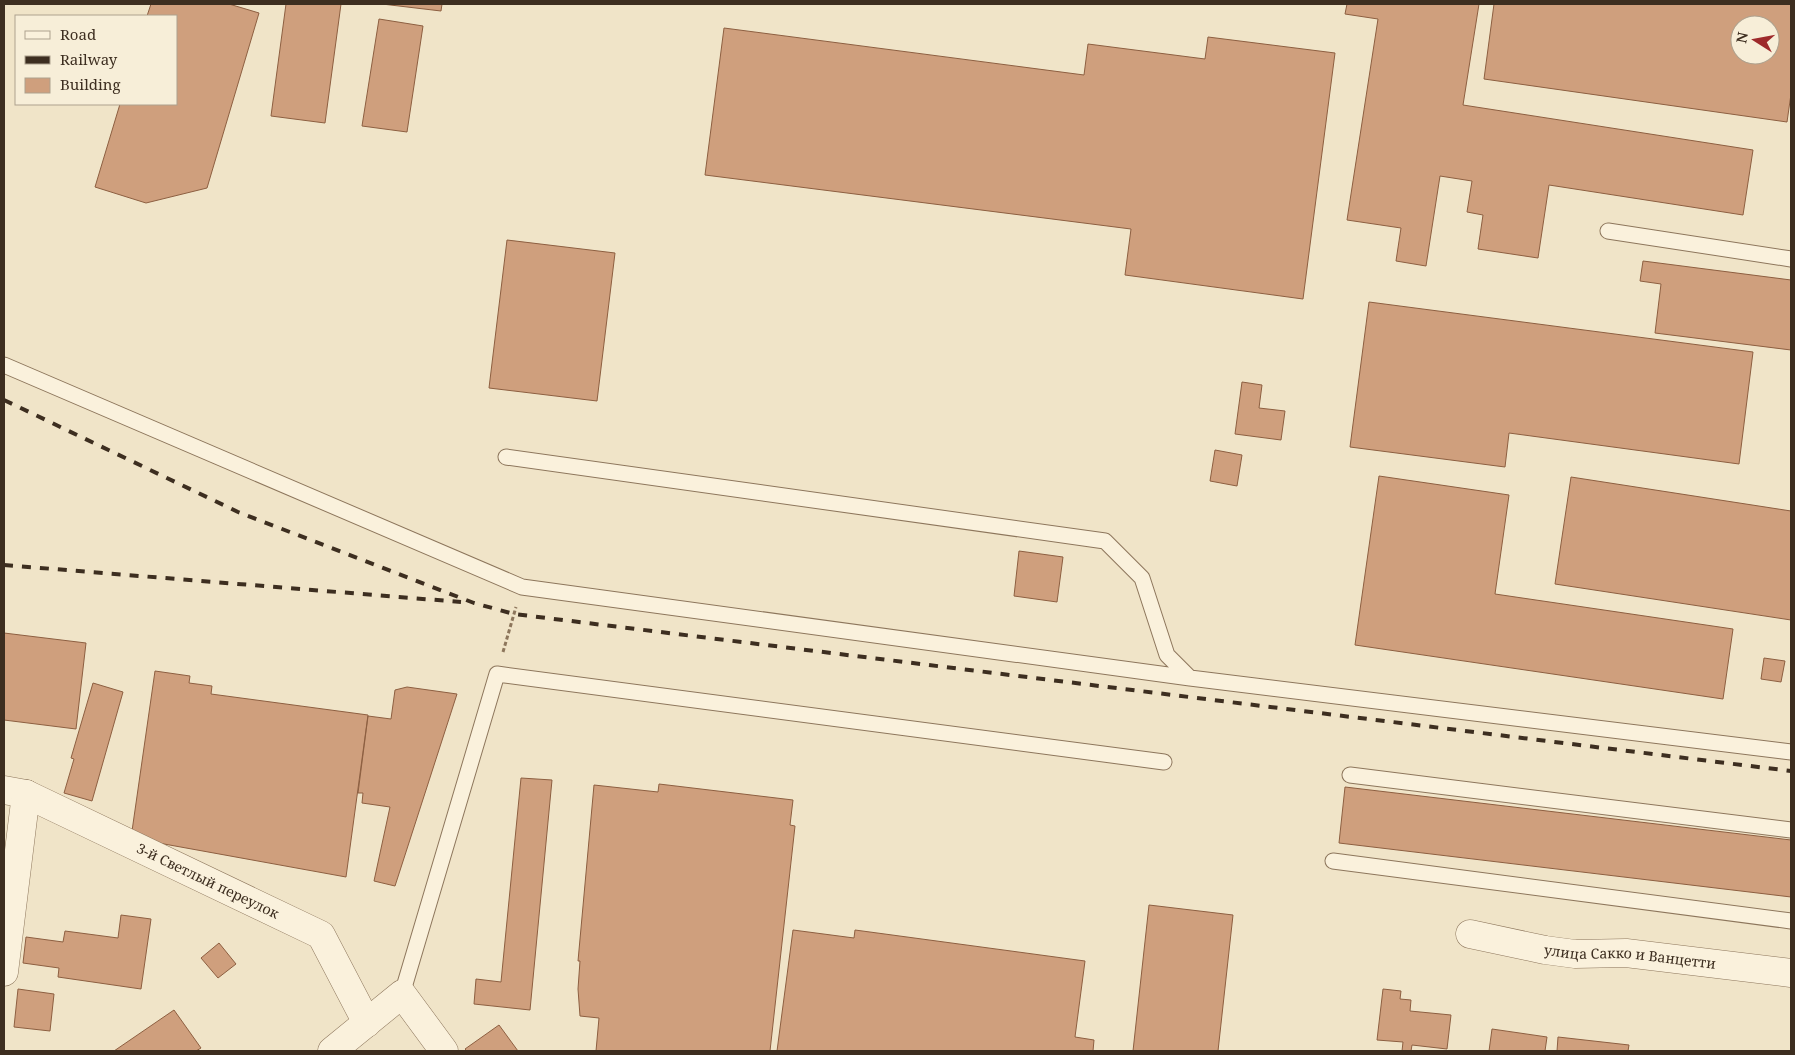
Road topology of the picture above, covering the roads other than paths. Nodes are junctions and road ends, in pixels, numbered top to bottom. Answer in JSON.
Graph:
{"nodes":[{"id":1,"x":1608,"y":231,"type":"dead end"},
{"id":2,"x":1791,"y":259,"type":"edge"},
{"id":3,"x":4,"y":365,"type":"edge"},
{"id":4,"x":506,"y":457,"type":"dead end"},
{"id":5,"x":1190,"y":678,"type":"junction"},
{"id":6,"x":1791,"y":752,"type":"edge"},
{"id":7,"x":1164,"y":762,"type":"dead end"},
{"id":8,"x":1350,"y":775,"type":"dead end"},
{"id":9,"x":15,"y":792,"type":"edge"},
{"id":10,"x":1791,"y":830,"type":"edge"},
{"id":11,"x":1333,"y":861,"type":"dead end"},
{"id":12,"x":1791,"y":922,"type":"edge"},
{"id":13,"x":1470,"y":934,"type":"dead end"},
{"id":14,"x":4,"y":972,"type":"edge"},
{"id":15,"x":1791,"y":973,"type":"edge"},
{"id":16,"x":402,"y":994,"type":"junction"},
{"id":17,"x":367,"y":1023,"type":"junction"},
{"id":18,"x":332,"y":1051,"type":"edge"},
{"id":19,"x":444,"y":1051,"type":"edge"}],
"edges":[{"from":1,"to":2,"type":"lane"},
{"from":3,"to":5,"type":"lane"},
{"from":4,"to":5,"type":"lane"},
{"from":5,"to":6,"type":"lane"},
{"from":7,"to":16,"type":"lane"},
{"from":8,"to":10,"type":"lane"},
{"from":9,"to":14,"type":"street"},
{"from":9,"to":17,"type":"street","name":"3-й Светлый переулок"},
{"from":11,"to":12,"type":"lane"},
{"from":13,"to":15,"type":"street","name":"улица Сакко и Ванцетти"},
{"from":16,"to":17,"type":"street"},
{"from":16,"to":19,"type":"street"},
{"from":17,"to":18,"type":"street"}]}
